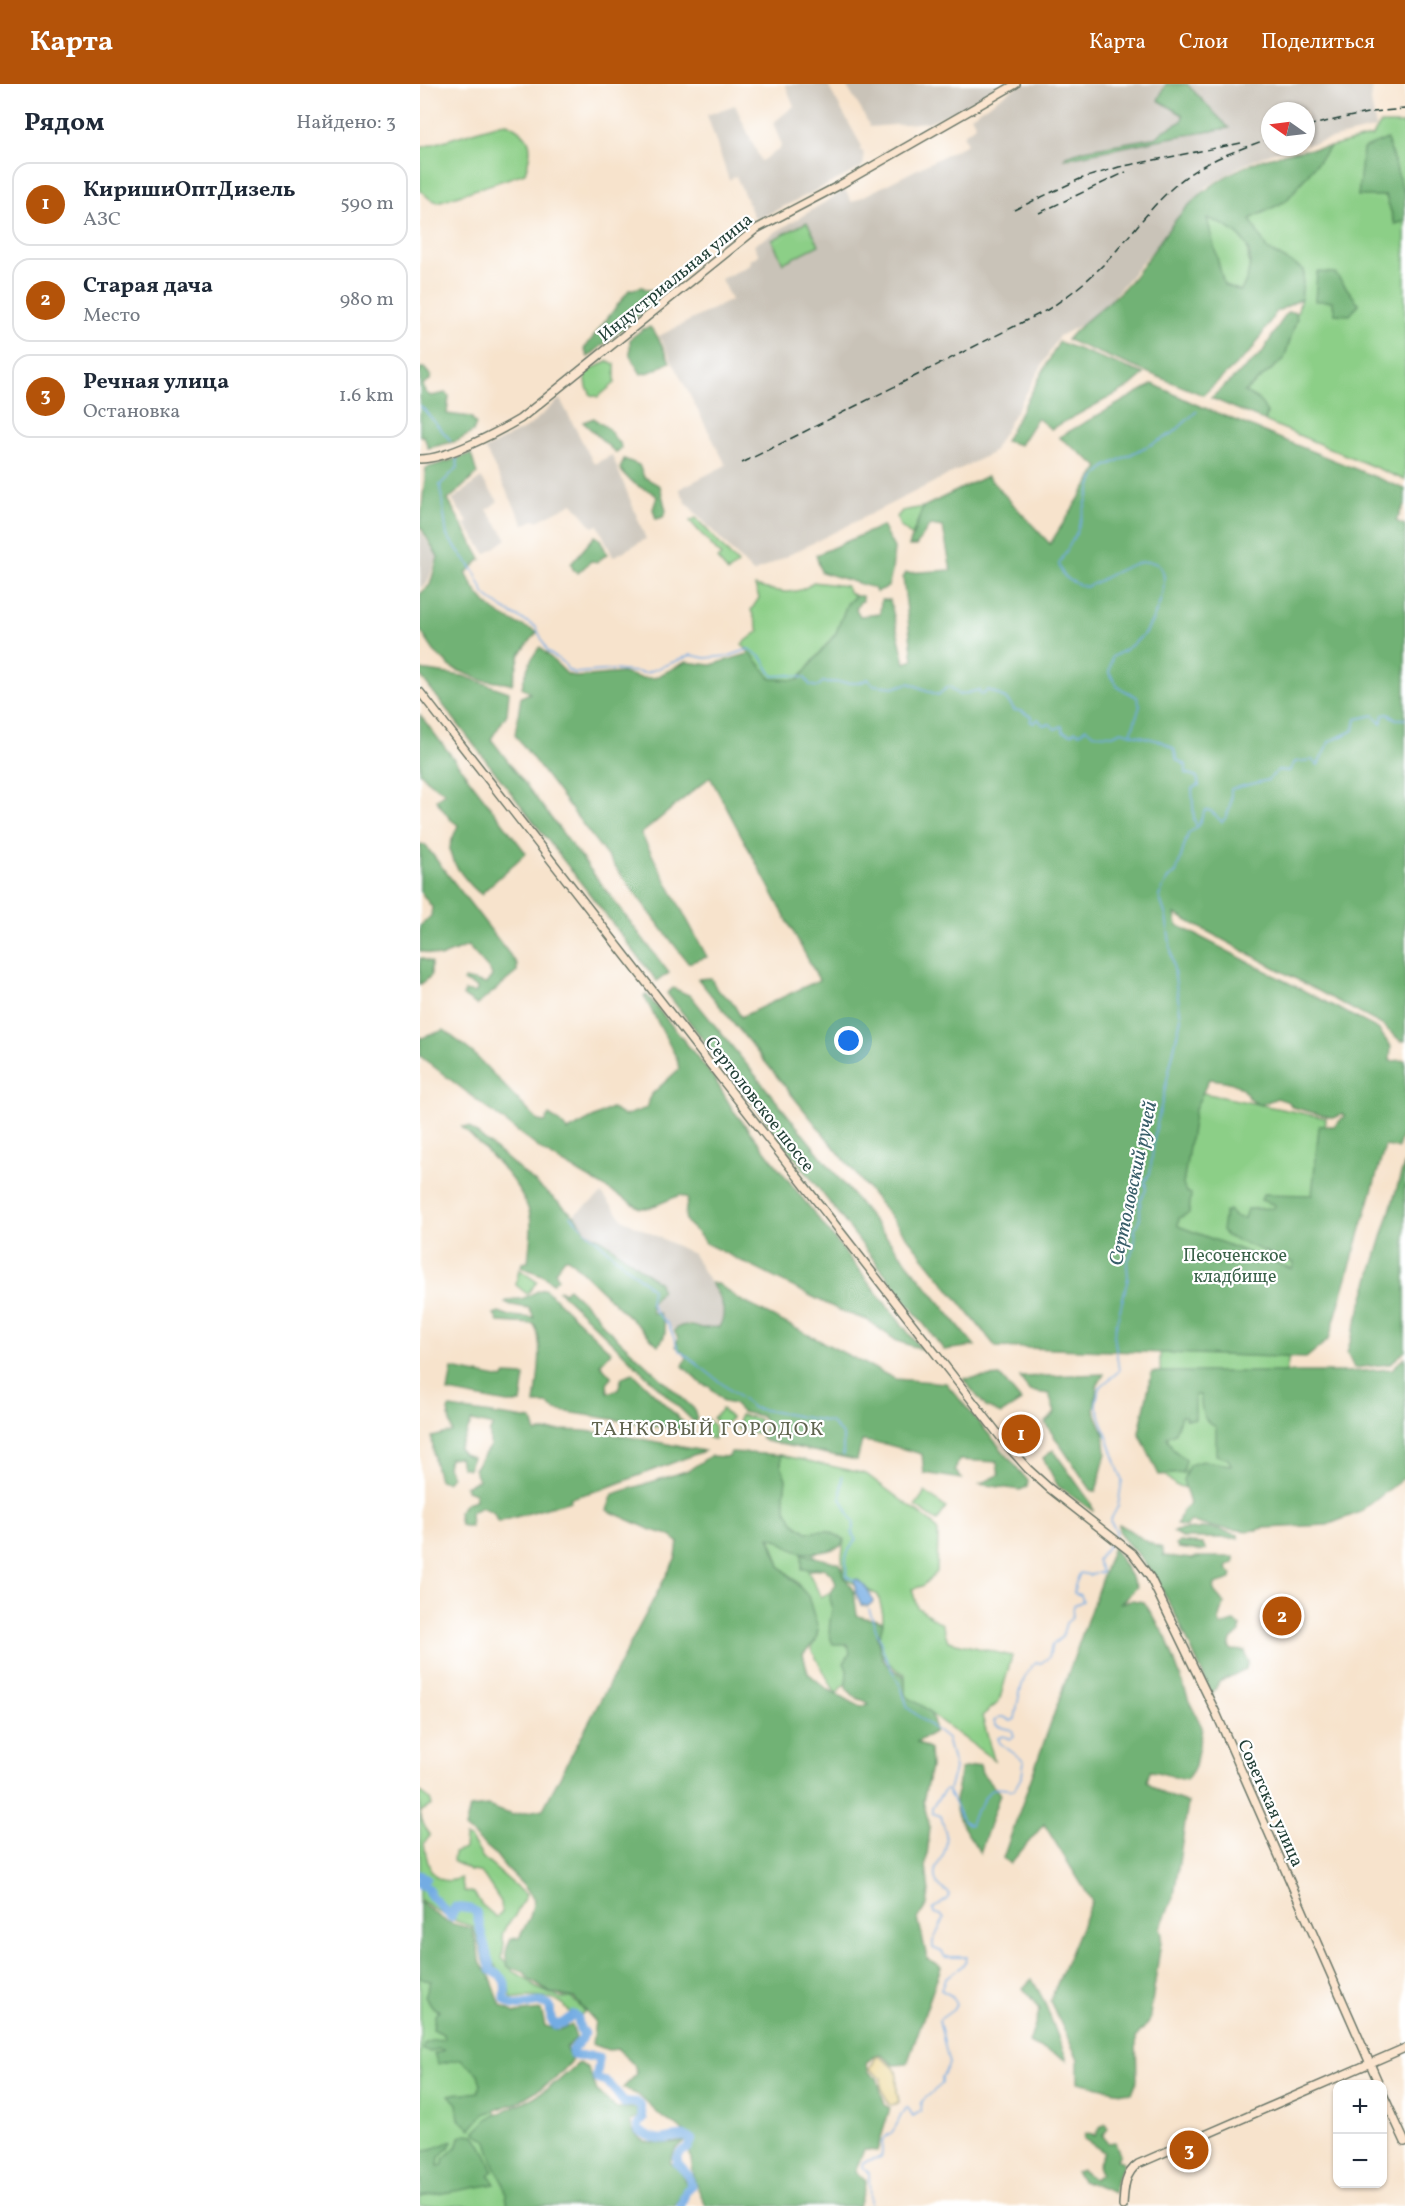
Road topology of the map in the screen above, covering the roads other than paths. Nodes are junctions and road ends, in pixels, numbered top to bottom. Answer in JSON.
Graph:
{"nodes":[{"id":1,"x":1016,"y":84,"type":"edge"},
{"id":2,"x":420,"y":459,"type":"edge"},
{"id":3,"x":420,"y":692,"type":"edge"},
{"id":4,"x":1104,"y":1530,"type":"joint"},
{"id":5,"x":1405,"y":2048,"type":"edge"},
{"id":6,"x":1370,"y":2064,"type":"junction"},
{"id":7,"x":1377,"y":2080,"type":"edge"},
{"id":8,"x":1387,"y":2101,"type":"edge"},
{"id":9,"x":1405,"y":2142,"type":"edge"},
{"id":10,"x":1123,"y":2206,"type":"edge"}],
"edges":[{"from":1,"to":2,"type":"main road","name":"Индустриальная улица"},
{"from":3,"to":4,"type":"main road","name":"Сертоловское шоссе"},
{"from":4,"to":6,"type":"main road","name":"Советская улица"},
{"from":5,"to":6,"type":"main road"},
{"from":6,"to":7,"type":"main road","name":"Советская улица"},
{"from":6,"to":10,"type":"main road"},
{"from":8,"to":9,"type":"main road"}]}
